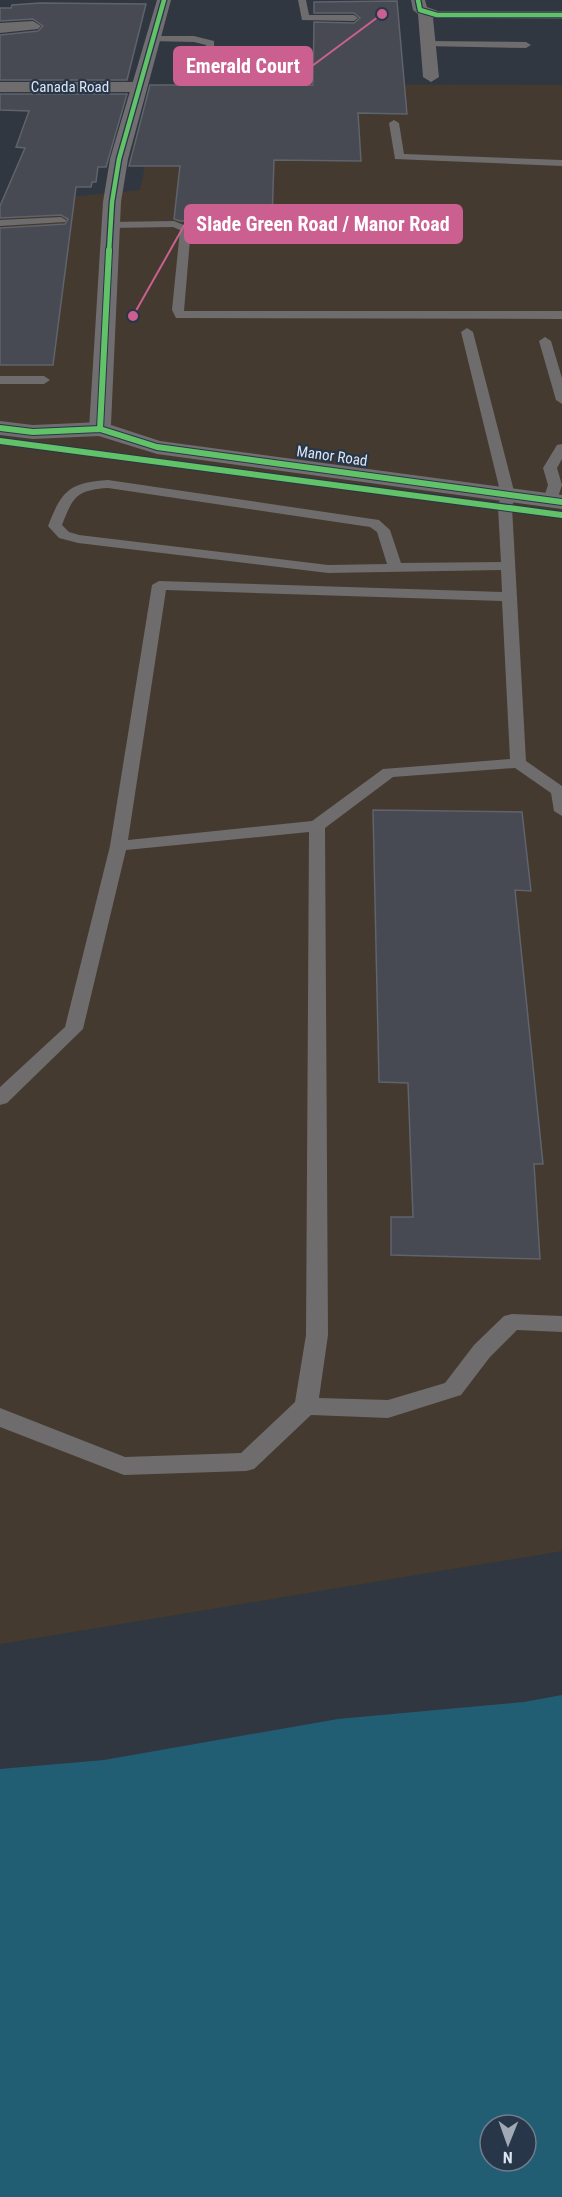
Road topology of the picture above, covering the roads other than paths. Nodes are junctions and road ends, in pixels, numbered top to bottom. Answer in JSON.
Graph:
{"nodes":[{"id":1,"x":164,"y":0,"type":"edge"},
{"id":2,"x":302,"y":0,"type":"edge"},
{"id":3,"x":418,"y":0,"type":"edge"},
{"id":4,"x":429,"y":13,"type":"junction"},
{"id":5,"x":562,"y":15,"type":"edge"},
{"id":6,"x":354,"y":18,"type":"dead end"},
{"id":7,"x":33,"y":26,"type":"dead end"},
{"id":8,"x":0,"y":28,"type":"edge"},
{"id":9,"x":152,"y":39,"type":"junction"},
{"id":10,"x":428,"y":44,"type":"junction"},
{"id":11,"x":526,"y":45,"type":"dead end"},
{"id":12,"x":431,"y":77,"type":"dead end"},
{"id":13,"x":210,"y":78,"type":"dead end"},
{"id":14,"x":0,"y":87,"type":"edge"},
{"id":15,"x":139,"y":87,"type":"junction"},
{"id":16,"x":394,"y":123,"type":"dead end"},
{"id":17,"x":562,"y":163,"type":"edge"},
{"id":18,"x":61,"y":220,"type":"dead end"},
{"id":19,"x":0,"y":223,"type":"edge"},
{"id":20,"x":110,"y":225,"type":"junction"},
{"id":21,"x":562,"y":315,"type":"edge"},
{"id":22,"x":467,"y":332,"type":"dead end"},
{"id":23,"x":545,"y":341,"type":"dead end"},
{"id":24,"x":0,"y":380,"type":"edge"},
{"id":25,"x":44,"y":380,"type":"dead end"},
{"id":26,"x":562,"y":400,"type":"edge"},
{"id":27,"x":0,"y":428,"type":"edge"},
{"id":28,"x":100,"y":429,"type":"junction"},
{"id":29,"x":562,"y":448,"type":"edge"},
{"id":30,"x":508,"y":495,"type":"junction"},
{"id":31,"x":556,"y":501,"type":"edge"},
{"id":32,"x":394,"y":566,"type":"junction"},
{"id":33,"x":509,"y":566,"type":"junction"},
{"id":34,"x":511,"y":597,"type":"junction"},
{"id":35,"x":518,"y":763,"type":"junction"},
{"id":36,"x":562,"y":811,"type":"edge"},
{"id":37,"x":317,"y":826,"type":"junction"},
{"id":38,"x":119,"y":846,"type":"junction"},
{"id":39,"x":0,"y":1098,"type":"edge"},
{"id":40,"x":562,"y":1324,"type":"edge"},
{"id":41,"x":306,"y":1406,"type":"junction"},
{"id":42,"x":0,"y":1417,"type":"edge"}],
"edges":[{"from":1,"to":9,"type":"street"},
{"from":2,"to":6,"type":"lane"},
{"from":3,"to":4,"type":"street"},
{"from":4,"to":5,"type":"street"},
{"from":4,"to":10,"type":"street"},
{"from":7,"to":8,"type":"street"},
{"from":9,"to":13,"type":"lane"},
{"from":9,"to":15,"type":"street"},
{"from":10,"to":11,"type":"lane"},
{"from":10,"to":12,"type":"street"},
{"from":14,"to":15,"type":"street","name":"Canada Road"},
{"from":15,"to":20,"type":"street"},
{"from":16,"to":17,"type":"lane"},
{"from":18,"to":19,"type":"lane"},
{"from":20,"to":21,"type":"lane"},
{"from":20,"to":28,"type":"street"},
{"from":22,"to":30,"type":"lane"},
{"from":23,"to":26,"type":"lane"},
{"from":24,"to":25,"type":"lane"},
{"from":27,"to":28,"type":"street","name":"Manor Road"},
{"from":28,"to":30,"type":"street","name":"Manor Road"},
{"from":29,"to":31,"type":"lane"},
{"from":30,"to":31,"type":"street","name":"Manor Road"},
{"from":30,"to":33,"type":"lane"},
{"from":32,"to":32,"type":"lane"},
{"from":32,"to":33,"type":"lane"},
{"from":33,"to":34,"type":"lane"},
{"from":34,"to":35,"type":"lane"},
{"from":34,"to":38,"type":"lane"},
{"from":35,"to":36,"type":"lane"},
{"from":35,"to":37,"type":"lane"},
{"from":37,"to":38,"type":"lane"},
{"from":37,"to":41,"type":"lane"},
{"from":38,"to":39,"type":"lane"},
{"from":40,"to":41,"type":"lane"},
{"from":41,"to":42,"type":"lane"}]}
